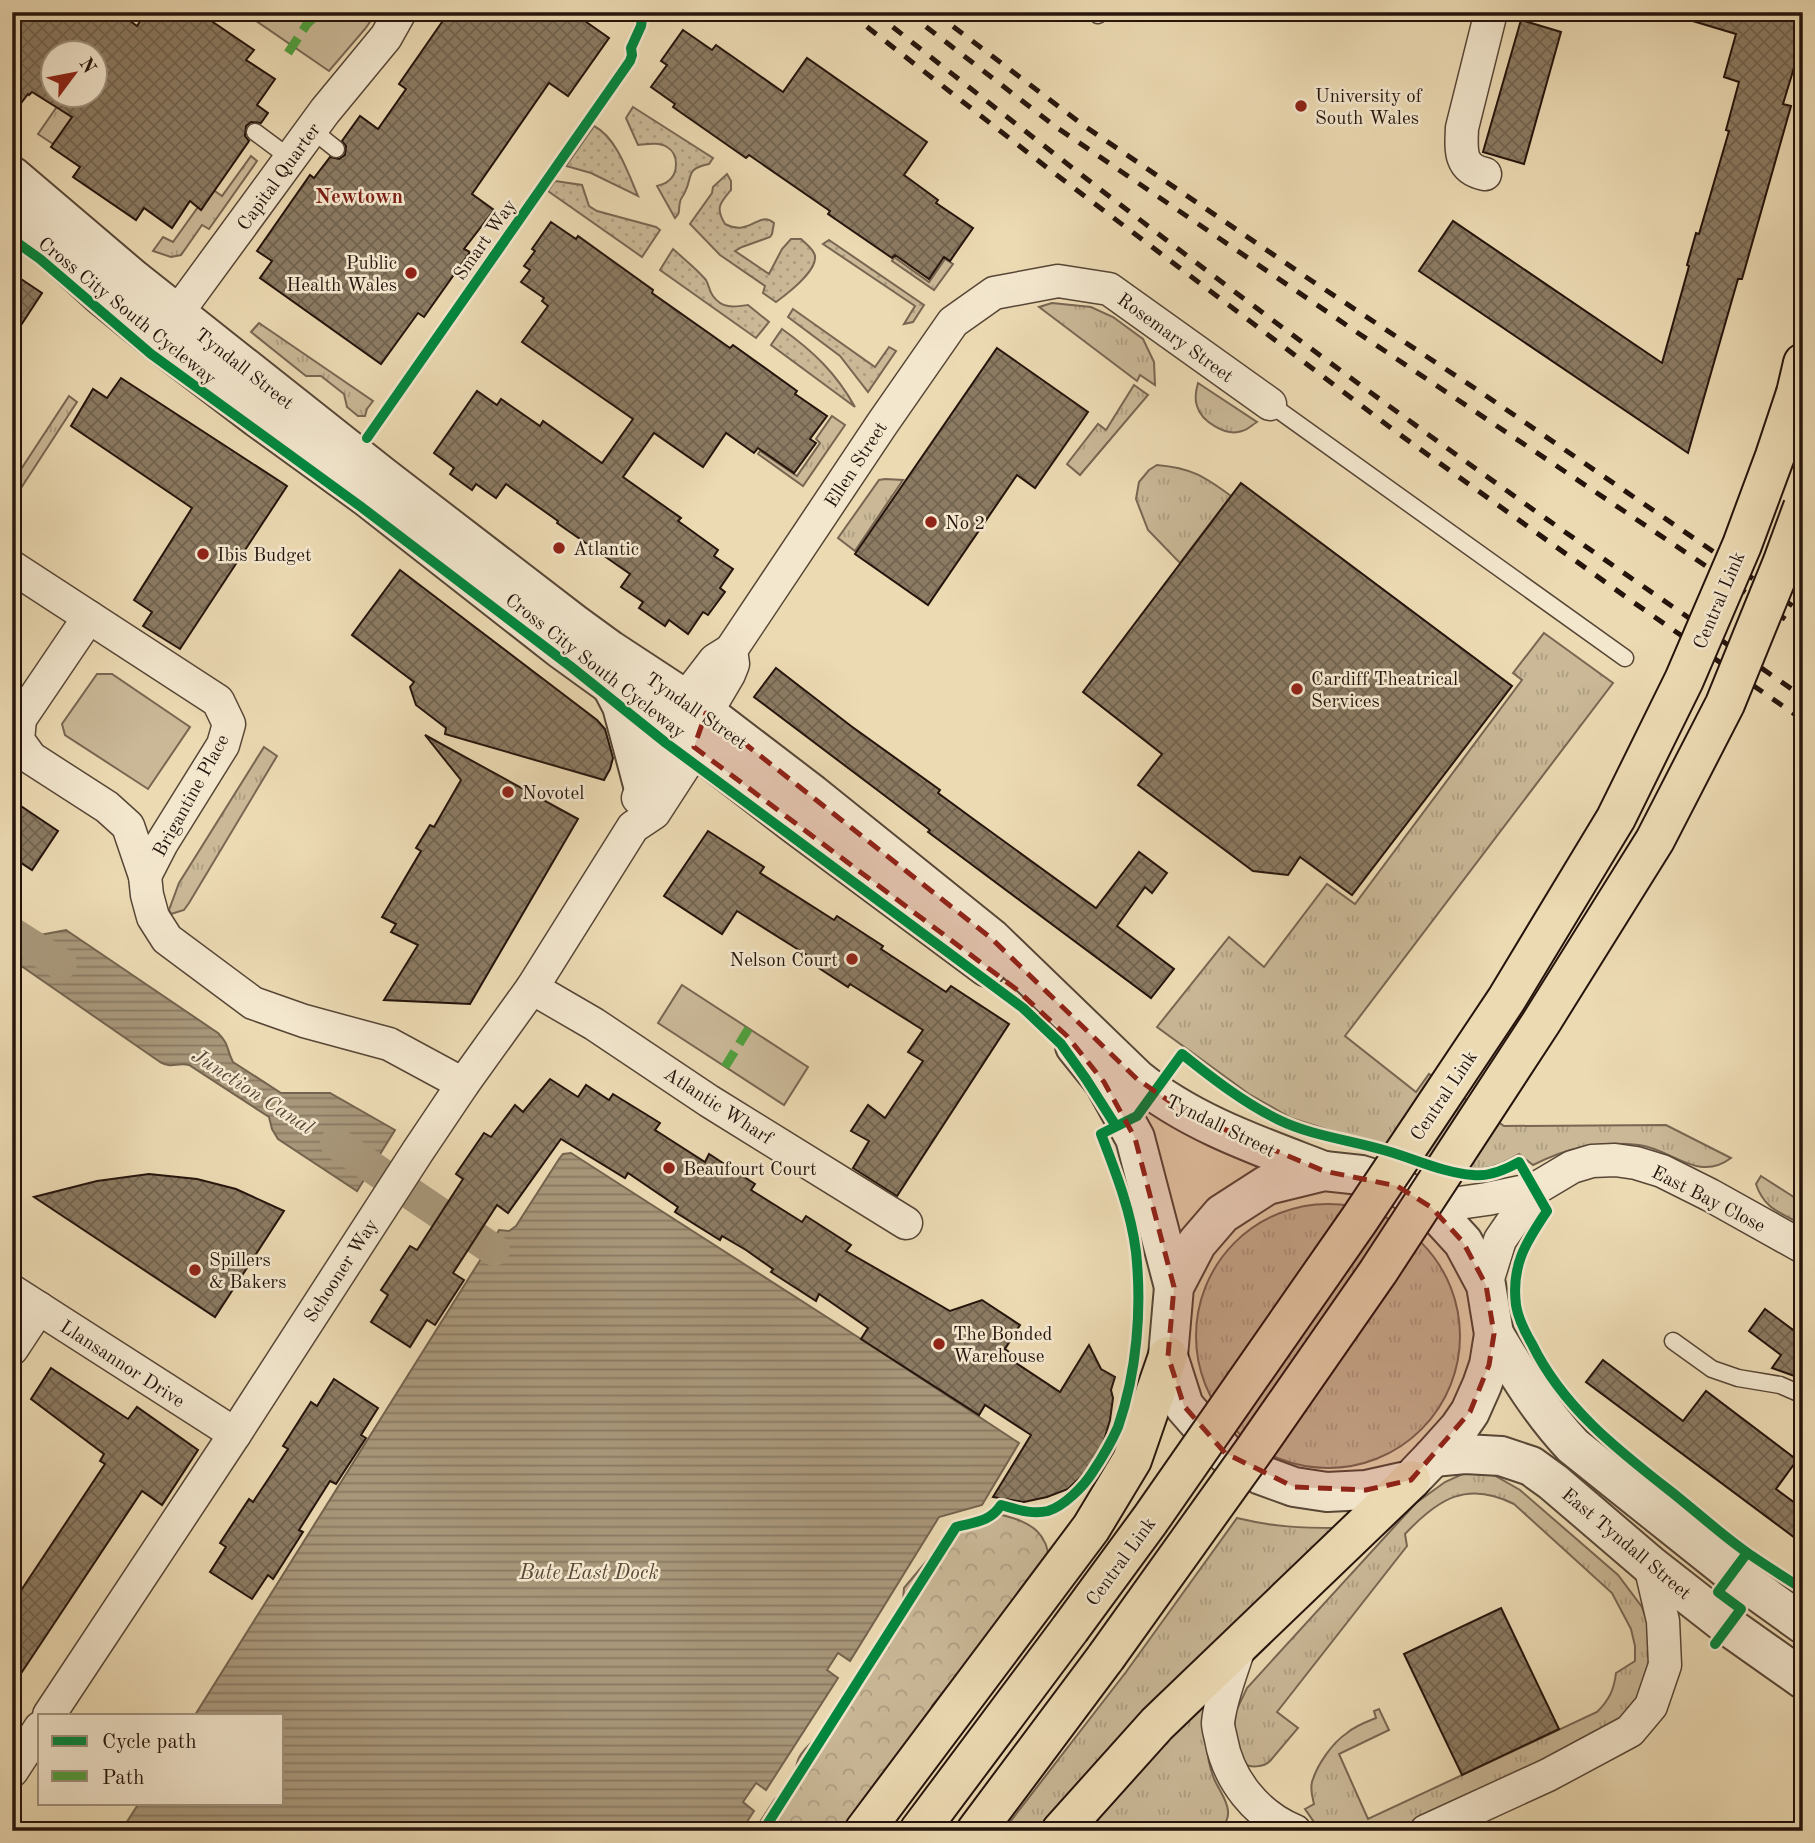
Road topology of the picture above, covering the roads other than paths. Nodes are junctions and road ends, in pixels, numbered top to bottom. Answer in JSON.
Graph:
{"nodes":[{"id":1,"x":400,"y":12,"type":"edge"},
{"id":2,"x":1491,"y":12,"type":"edge"},
{"id":3,"x":311,"y":129,"type":"junction"},
{"id":4,"x":255,"y":132,"type":"dead end"},
{"id":5,"x":336,"y":149,"type":"dead end"},
{"id":6,"x":290,"y":158,"type":"junction"},
{"id":7,"x":1485,"y":174,"type":"dead end"},
{"id":8,"x":12,"y":176,"type":"edge"},
{"id":9,"x":12,"y":214,"type":"edge"},
{"id":10,"x":994,"y":293,"type":"joint"},
{"id":11,"x":167,"y":328,"type":"junction"},
{"id":12,"x":1799,"y":378,"type":"edge"},
{"id":13,"x":1269,"y":404,"type":"joint"},
{"id":14,"x":1803,"y":507,"type":"edge"},
{"id":15,"x":12,"y":567,"type":"edge"},
{"id":16,"x":89,"y":617,"type":"junction"},
{"id":17,"x":1625,"y":658,"type":"dead end"},
{"id":18,"x":611,"y":684,"type":"junction"},
{"id":19,"x":689,"y":722,"type":"junction"},
{"id":20,"x":643,"y":785,"type":"junction"},
{"id":21,"x":633,"y":827,"type":"junction"},
{"id":22,"x":145,"y":876,"type":"junction"},
{"id":23,"x":532,"y":988,"type":"junction"},
{"id":24,"x":463,"y":1084,"type":"junction"},
{"id":25,"x":1324,"y":1171,"type":"junction"},
{"id":26,"x":1535,"y":1189,"type":"junction"},
{"id":27,"x":1431,"y":1207,"type":"junction"},
{"id":28,"x":906,"y":1223,"type":"dead end"},
{"id":29,"x":1803,"y":1247,"type":"edge"},
{"id":30,"x":1486,"y":1285,"type":"junction"},
{"id":31,"x":1174,"y":1287,"type":"junction"},
{"id":32,"x":12,"y":1291,"type":"edge"},
{"id":33,"x":39,"y":1308,"type":"junction"},
{"id":34,"x":1494,"y":1334,"type":"junction"},
{"id":35,"x":1673,"y":1341,"type":"dead end"},
{"id":36,"x":12,"y":1349,"type":"edge"},
{"id":37,"x":1168,"y":1356,"type":"junction"},
{"id":38,"x":1803,"y":1395,"type":"edge"},
{"id":39,"x":235,"y":1434,"type":"junction"},
{"id":40,"x":1422,"y":1469,"type":"junction"},
{"id":41,"x":1650,"y":1566,"type":"junction"},
{"id":42,"x":1803,"y":1625,"type":"edge"},
{"id":43,"x":1240,"y":1645,"type":"junction"},
{"id":44,"x":1803,"y":1679,"type":"edge"},
{"id":45,"x":50,"y":1714,"type":"edge"},
{"id":46,"x":38,"y":1731,"type":"edge"},
{"id":47,"x":12,"y":1771,"type":"edge"},
{"id":48,"x":864,"y":1831,"type":"edge"},
{"id":49,"x":919,"y":1831,"type":"edge"},
{"id":50,"x":976,"y":1831,"type":"edge"},
{"id":51,"x":1061,"y":1831,"type":"edge"},
{"id":52,"x":1295,"y":1831,"type":"edge"},
{"id":53,"x":1426,"y":1831,"type":"edge"}],
"edges":[{"from":1,"to":3,"type":"street","name":"Capital Quarter"},
{"from":2,"to":7,"type":"street"},
{"from":3,"to":5,"type":"lane"},
{"from":3,"to":6,"type":"street","name":"Capital Quarter"},
{"from":4,"to":6,"type":"lane"},
{"from":6,"to":11,"type":"street","name":"Capital Quarter"},
{"from":8,"to":11,"type":"street","name":"Tyndall Street"},
{"from":9,"to":11,"type":"street","name":"Tyndall Street"},
{"from":10,"to":13,"type":"street","name":"Rosemary Street"},
{"from":10,"to":19,"type":"street","name":"Ellen Street"},
{"from":11,"to":18,"type":"street","name":"Tyndall Street"},
{"from":11,"to":19,"type":"street","name":"Tyndall Street"},
{"from":12,"to":49,"type":"main road","name":"Central Link","bridge":true},
{"from":13,"to":17,"type":"lane"},
{"from":14,"to":50,"type":"main road","bridge":true},
{"from":15,"to":16,"type":"street","name":"Brigantine Place"},
{"from":16,"to":22,"type":"street","name":"Brigantine Place"},
{"from":16,"to":22,"type":"street","name":"Brigantine Place"},
{"from":18,"to":19,"type":"street","name":"Tyndall Street"},
{"from":18,"to":20,"type":"street"},
{"from":19,"to":20,"type":"street","name":"Schooner Way"},
{"from":19,"to":21,"type":"street","name":"Schooner Way"},
{"from":19,"to":25,"type":"street","name":"Tyndall Street"},
{"from":19,"to":31,"type":"street","name":"Tyndall Street"},
{"from":20,"to":21,"type":"street","name":"Schooner Way"},
{"from":21,"to":23,"type":"street","name":"Schooner Way"},
{"from":22,"to":24,"type":"street","name":"Brigantine Place"},
{"from":23,"to":24,"type":"street","name":"Schooner Way"},
{"from":23,"to":28,"type":"street","name":"Atlantic Wharf"},
{"from":24,"to":39,"type":"street","name":"Schooner Way"},
{"from":25,"to":27,"type":"street"},
{"from":25,"to":31,"type":"street"},
{"from":26,"to":27,"type":"street","name":"East Bay Close"},
{"from":26,"to":29,"type":"street","name":"East Bay Close"},
{"from":26,"to":30,"type":"street","name":"East Bay Close"},
{"from":27,"to":30,"type":"street"},
{"from":30,"to":34,"type":"street"},
{"from":31,"to":37,"type":"street"},
{"from":32,"to":33,"type":"street","name":"Llansannor Drive"},
{"from":33,"to":36,"type":"street"},
{"from":33,"to":39,"type":"street","name":"Llansannor Drive"},
{"from":34,"to":40,"type":"street"},
{"from":34,"to":42,"type":"street","name":"East Tyndall Street"},
{"from":35,"to":38,"type":"lane"},
{"from":37,"to":40,"type":"street","name":"East Tyndall Street"},
{"from":37,"to":48,"type":"main road"},
{"from":39,"to":45,"type":"street","name":"Schooner Way"},
{"from":40,"to":41,"type":"street","name":"East Tyndall Street"},
{"from":40,"to":43,"type":"main road"},
{"from":41,"to":44,"type":"street","name":"East Tyndall Street"},
{"from":41,"to":53,"type":"street"},
{"from":43,"to":51,"type":"main road"},
{"from":43,"to":52,"type":"street"},
{"from":46,"to":47,"type":"street"}]}
